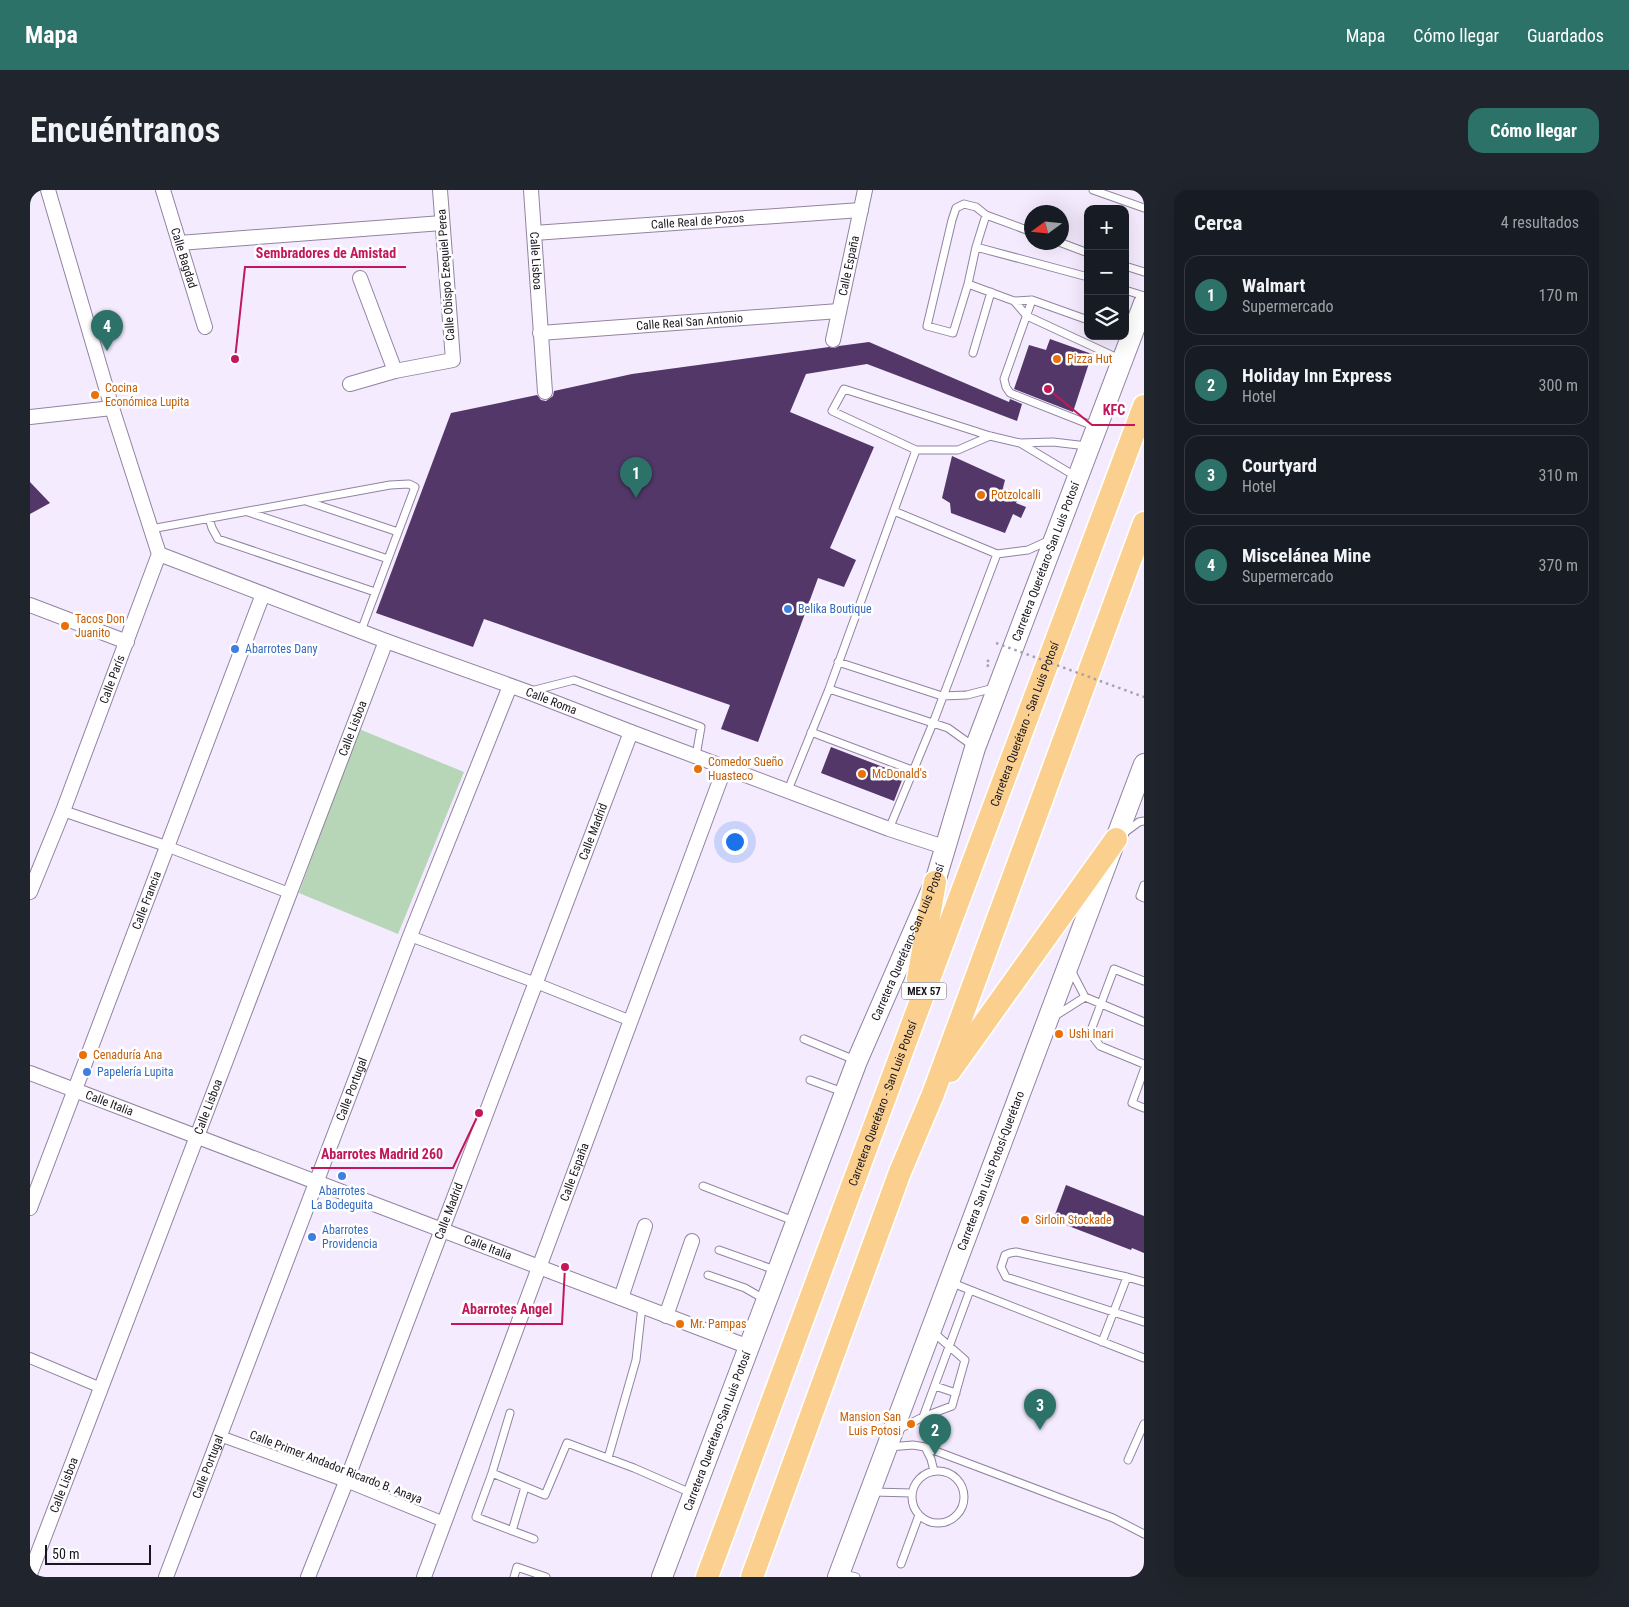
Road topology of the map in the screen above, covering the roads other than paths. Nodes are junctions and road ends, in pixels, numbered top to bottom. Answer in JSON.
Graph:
{"nodes":[{"id":1,"x":48,"y":190,"type":"edge"},
{"id":2,"x":164,"y":190,"type":"edge"},
{"id":3,"x":440,"y":190,"type":"edge"},
{"id":4,"x":531,"y":190,"type":"edge"},
{"id":5,"x":865,"y":190,"type":"edge"},
{"id":6,"x":1093,"y":190,"type":"edge"},
{"id":7,"x":1144,"y":208,"type":"edge"},
{"id":8,"x":861,"y":210,"type":"junction"},
{"id":9,"x":986,"y":215,"type":"junction"},
{"id":10,"x":442,"y":224,"type":"junction"},
{"id":11,"x":1024,"y":229,"type":"edge"},
{"id":12,"x":534,"y":233,"type":"junction"},
{"id":13,"x":179,"y":242,"type":"junction"},
{"id":14,"x":1069,"y":246,"type":"edge"},
{"id":15,"x":976,"y":247,"type":"junction"},
{"id":16,"x":1084,"y":251,"type":"edge"},
{"id":17,"x":1129,"y":267,"type":"edge"},
{"id":18,"x":1144,"y":272,"type":"edge"},
{"id":19,"x":1084,"y":277,"type":"edge"},
{"id":20,"x":360,"y":278,"type":"dead end"},
{"id":21,"x":968,"y":284,"type":"junction"},
{"id":22,"x":1129,"y":291,"type":"edge"},
{"id":23,"x":991,"y":292,"type":"junction"},
{"id":24,"x":1144,"y":296,"type":"edge"},
{"id":25,"x":1032,"y":300,"type":"junction"},
{"id":26,"x":1014,"y":301,"type":"junction"},
{"id":27,"x":1144,"y":303,"type":"edge"},
{"id":28,"x":839,"y":311,"type":"junction"},
{"id":29,"x":1026,"y":316,"type":"junction"},
{"id":30,"x":1084,"y":319,"type":"edge"},
{"id":31,"x":205,"y":327,"type":"dead end"},
{"id":32,"x":1129,"y":332,"type":"edge"},
{"id":33,"x":540,"y":333,"type":"junction"},
{"id":34,"x":833,"y":340,"type":"dead end"},
{"id":35,"x":1127,"y":340,"type":"edge"},
{"id":36,"x":973,"y":353,"type":"dead end"},
{"id":37,"x":1122,"y":360,"type":"junction"},
{"id":38,"x":396,"y":370,"type":"junction"},
{"id":39,"x":350,"y":384,"type":"dead end"},
{"id":40,"x":545,"y":392,"type":"dead end"},
{"id":41,"x":1144,"y":406,"type":"edge"},
{"id":42,"x":112,"y":408,"type":"junction"},
{"id":43,"x":30,"y":417,"type":"edge"},
{"id":44,"x":1097,"y":427,"type":"junction"},
{"id":45,"x":990,"y":436,"type":"junction"},
{"id":46,"x":1020,"y":443,"type":"junction"},
{"id":47,"x":1090,"y":447,"type":"junction"},
{"id":48,"x":916,"y":450,"type":"junction"},
{"id":49,"x":1078,"y":478,"type":"junction"},
{"id":50,"x":305,"y":501,"type":"junction"},
{"id":51,"x":246,"y":511,"type":"junction"},
{"id":52,"x":894,"y":511,"type":"junction"},
{"id":53,"x":209,"y":518,"type":"junction"},
{"id":54,"x":1144,"y":523,"type":"edge"},
{"id":55,"x":151,"y":529,"type":"junction"},
{"id":56,"x":398,"y":532,"type":"junction"},
{"id":57,"x":1055,"y":538,"type":"junction"},
{"id":58,"x":159,"y":554,"type":"junction"},
{"id":59,"x":997,"y":554,"type":"junction"},
{"id":60,"x":388,"y":559,"type":"junction"},
{"id":61,"x":375,"y":592,"type":"junction"},
{"id":62,"x":263,"y":594,"type":"junction"},
{"id":63,"x":30,"y":605,"type":"edge"},
{"id":64,"x":361,"y":631,"type":"junction"},
{"id":65,"x":386,"y":641,"type":"junction"},
{"id":66,"x":127,"y":642,"type":"junction"},
{"id":67,"x":838,"y":662,"type":"junction"},
{"id":68,"x":510,"y":686,"type":"junction"},
{"id":69,"x":999,"y":687,"type":"junction"},
{"id":70,"x":829,"y":689,"type":"junction"},
{"id":71,"x":528,"y":692,"type":"junction"},
{"id":72,"x":942,"y":696,"type":"junction"},
{"id":73,"x":933,"y":723,"type":"junction"},
{"id":74,"x":631,"y":732,"type":"junction"},
{"id":75,"x":811,"y":732,"type":"junction"},
{"id":76,"x":976,"y":748,"type":"junction"},
{"id":77,"x":696,"y":756,"type":"junction"},
{"id":78,"x":1144,"y":764,"type":"edge"},
{"id":79,"x":726,"y":767,"type":"junction"},
{"id":80,"x":912,"y":770,"type":"junction"},
{"id":81,"x":788,"y":790,"type":"junction"},
{"id":82,"x":63,"y":811,"type":"junction"},
{"id":83,"x":1144,"y":821,"type":"edge"},
{"id":84,"x":889,"y":829,"type":"junction"},
{"id":85,"x":1116,"y":839,"type":"junction"},
{"id":86,"x":166,"y":846,"type":"junction"},
{"id":87,"x":944,"y":847,"type":"junction"},
{"id":88,"x":935,"y":882,"type":"junction"},
{"id":89,"x":1144,"y":884,"type":"edge"},
{"id":90,"x":30,"y":892,"type":"edge"},
{"id":91,"x":289,"y":893,"type":"junction"},
{"id":92,"x":1144,"y":898,"type":"edge"},
{"id":93,"x":410,"y":936,"type":"junction"},
{"id":94,"x":1068,"y":965,"type":"junction"},
{"id":95,"x":1144,"y":980,"type":"edge"},
{"id":96,"x":536,"y":983,"type":"junction"},
{"id":97,"x":1085,"y":998,"type":"junction"},
{"id":98,"x":1101,"y":1004,"type":"junction"},
{"id":99,"x":631,"y":1020,"type":"junction"},
{"id":100,"x":1048,"y":1020,"type":"junction"},
{"id":101,"x":1144,"y":1022,"type":"edge"},
{"id":102,"x":910,"y":1030,"type":"junction"},
{"id":103,"x":804,"y":1039,"type":"dead end"},
{"id":104,"x":857,"y":1061,"type":"junction"},
{"id":105,"x":1144,"y":1064,"type":"edge"},
{"id":106,"x":1144,"y":1070,"type":"edge"},
{"id":107,"x":30,"y":1073,"type":"edge"},
{"id":108,"x":810,"y":1080,"type":"dead end"},
{"id":109,"x":74,"y":1090,"type":"junction"},
{"id":110,"x":845,"y":1092,"type":"junction"},
{"id":111,"x":933,"y":1094,"type":"junction"},
{"id":112,"x":1144,"y":1108,"type":"edge"},
{"id":113,"x":196,"y":1137,"type":"junction"},
{"id":114,"x":316,"y":1182,"type":"junction"},
{"id":115,"x":703,"y":1186,"type":"dead end"},
{"id":116,"x":30,"y":1208,"type":"edge"},
{"id":117,"x":796,"y":1222,"type":"junction"},
{"id":118,"x":645,"y":1226,"type":"dead end"},
{"id":119,"x":442,"y":1230,"type":"junction"},
{"id":120,"x":692,"y":1240,"type":"dead end"},
{"id":121,"x":718,"y":1250,"type":"dead end"},
{"id":122,"x":539,"y":1267,"type":"junction"},
{"id":123,"x":778,"y":1271,"type":"junction"},
{"id":124,"x":708,"y":1275,"type":"dead end"},
{"id":125,"x":1127,"y":1277,"type":"junction"},
{"id":126,"x":950,"y":1281,"type":"junction"},
{"id":127,"x":1144,"y":1282,"type":"edge"},
{"id":128,"x":970,"y":1290,"type":"junction"},
{"id":129,"x":621,"y":1298,"type":"junction"},
{"id":130,"x":767,"y":1301,"type":"junction"},
{"id":131,"x":642,"y":1306,"type":"junction"},
{"id":132,"x":1114,"y":1313,"type":"junction"},
{"id":133,"x":666,"y":1316,"type":"junction"},
{"id":134,"x":1144,"y":1322,"type":"edge"},
{"id":135,"x":931,"y":1330,"type":"junction"},
{"id":136,"x":1102,"y":1342,"type":"junction"},
{"id":137,"x":749,"y":1347,"type":"junction"},
{"id":138,"x":949,"y":1347,"type":"junction"},
{"id":139,"x":30,"y":1358,"type":"edge"},
{"id":140,"x":1144,"y":1358,"type":"edge"},
{"id":141,"x":935,"y":1386,"type":"junction"},
{"id":142,"x":101,"y":1388,"type":"junction"},
{"id":143,"x":956,"y":1393,"type":"junction"},
{"id":144,"x":510,"y":1412,"type":"dead end"},
{"id":145,"x":923,"y":1417,"type":"junction"},
{"id":146,"x":1144,"y":1424,"type":"edge"},
{"id":147,"x":220,"y":1436,"type":"junction"},
{"id":148,"x":890,"y":1440,"type":"junction"},
{"id":149,"x":925,"y":1447,"type":"junction"},
{"id":150,"x":608,"y":1458,"type":"junction"},
{"id":151,"x":1128,"y":1460,"type":"dead end"},
{"id":152,"x":934,"y":1471,"type":"junction"},
{"id":153,"x":492,"y":1473,"type":"junction"},
{"id":154,"x":346,"y":1482,"type":"junction"},
{"id":155,"x":525,"y":1487,"type":"junction"},
{"id":156,"x":870,"y":1492,"type":"junction"},
{"id":157,"x":912,"y":1493,"type":"junction"},
{"id":158,"x":693,"y":1494,"type":"junction"},
{"id":159,"x":919,"y":1515,"type":"junction"},
{"id":160,"x":444,"y":1522,"type":"junction"},
{"id":161,"x":512,"y":1531,"type":"junction"},
{"id":162,"x":1144,"y":1534,"type":"edge"},
{"id":163,"x":534,"y":1539,"type":"dead end"},
{"id":164,"x":902,"y":1564,"type":"dead end"},
{"id":165,"x":30,"y":1574,"type":"edge"},
{"id":166,"x":845,"y":1576,"type":"edge"},
{"id":167,"x":166,"y":1577,"type":"edge"},
{"id":168,"x":308,"y":1577,"type":"edge"},
{"id":169,"x":424,"y":1577,"type":"edge"},
{"id":170,"x":514,"y":1577,"type":"edge"},
{"id":171,"x":546,"y":1577,"type":"edge"},
{"id":172,"x":662,"y":1577,"type":"edge"},
{"id":173,"x":707,"y":1577,"type":"edge"},
{"id":174,"x":752,"y":1577,"type":"edge"}],
"edges":[{"from":1,"to":42,"type":"street"},
{"from":2,"to":13,"type":"street","name":"Calle Bagdad"},
{"from":3,"to":10,"type":"street","name":"Calle Obispo Ezequiel Perea"},
{"from":4,"to":12,"type":"street","name":"Calle Lisboa"},
{"from":5,"to":8,"type":"street","name":"Calle España"},
{"from":6,"to":7,"type":"lane"},
{"from":8,"to":12,"type":"street","name":"Calle Real de Pozos"},
{"from":8,"to":28,"type":"street","name":"Calle España"},
{"from":9,"to":11,"type":"lane"},
{"from":9,"to":15,"type":"lane"},
{"from":9,"to":21,"type":"lane"},
{"from":10,"to":13,"type":"street"},
{"from":10,"to":38,"type":"street","name":"Calle Obispo Ezequiel Perea"},
{"from":12,"to":33,"type":"street","name":"Calle Lisboa"},
{"from":13,"to":31,"type":"street","name":"Calle Bagdad"},
{"from":14,"to":16,"type":"lane"},
{"from":15,"to":19,"type":"lane"},
{"from":15,"to":21,"type":"lane"},
{"from":17,"to":18,"type":"lane"},
{"from":20,"to":38,"type":"street"},
{"from":21,"to":23,"type":"lane"},
{"from":22,"to":24,"type":"lane"},
{"from":23,"to":26,"type":"lane"},
{"from":23,"to":36,"type":"lane"},
{"from":25,"to":26,"type":"lane"},
{"from":25,"to":29,"type":"lane"},
{"from":25,"to":30,"type":"lane"},
{"from":26,"to":29,"type":"lane"},
{"from":27,"to":32,"type":"main road","name":"Carretera Querétaro-San Luis Potosí"},
{"from":28,"to":33,"type":"street","name":"Calle Real San Antonio"},
{"from":28,"to":34,"type":"street","name":"Calle España"},
{"from":29,"to":37,"type":"lane"},
{"from":29,"to":44,"type":"lane"},
{"from":33,"to":40,"type":"street","name":"Calle Lisboa"},
{"from":35,"to":37,"type":"main road","name":"Carretera Querétaro-San Luis Potosí"},
{"from":37,"to":44,"type":"main road","name":"Carretera Querétaro-San Luis Potosí"},
{"from":38,"to":39,"type":"street"},
{"from":41,"to":102,"type":"highway","name":"Carretera Querétaro - San Luis Potosí","number":"MEX 57"},
{"from":42,"to":43,"type":"street"},
{"from":42,"to":55,"type":"street"},
{"from":44,"to":47,"type":"main road","name":"Carretera Querétaro-San Luis Potosí"},
{"from":45,"to":46,"type":"lane"},
{"from":45,"to":48,"type":"lane"},
{"from":45,"to":48,"type":"lane"},
{"from":46,"to":47,"type":"lane"},
{"from":46,"to":49,"type":"lane"},
{"from":47,"to":49,"type":"main road","name":"Carretera Querétaro-San Luis Potosí"},
{"from":48,"to":52,"type":"lane"},
{"from":49,"to":57,"type":"main road","name":"Carretera Querétaro-San Luis Potosí"},
{"from":50,"to":51,"type":"lane"},
{"from":50,"to":56,"type":"lane"},
{"from":50,"to":56,"type":"lane"},
{"from":51,"to":53,"type":"lane"},
{"from":51,"to":60,"type":"lane"},
{"from":52,"to":59,"type":"lane"},
{"from":52,"to":67,"type":"lane"},
{"from":53,"to":55,"type":"lane"},
{"from":53,"to":61,"type":"lane"},
{"from":54,"to":111,"type":"highway"},
{"from":55,"to":58,"type":"street"},
{"from":56,"to":60,"type":"lane"},
{"from":57,"to":59,"type":"lane"},
{"from":57,"to":69,"type":"main road","name":"Carretera Querétaro-San Luis Potosí"},
{"from":58,"to":62,"type":"street","name":"Calle Roma"},
{"from":58,"to":66,"type":"street","name":"Calle París"},
{"from":59,"to":72,"type":"lane"},
{"from":60,"to":61,"type":"lane"},
{"from":61,"to":64,"type":"lane"},
{"from":62,"to":64,"type":"street","name":"Calle Roma"},
{"from":62,"to":86,"type":"street","name":"Calle Francia"},
{"from":63,"to":66,"type":"street"},
{"from":64,"to":65,"type":"street","name":"Calle Roma"},
{"from":65,"to":68,"type":"street","name":"Calle Roma"},
{"from":65,"to":91,"type":"street","name":"Calle Lisboa"},
{"from":66,"to":82,"type":"street","name":"Calle París"},
{"from":67,"to":70,"type":"lane"},
{"from":67,"to":72,"type":"lane"},
{"from":68,"to":71,"type":"street","name":"Calle Roma"},
{"from":68,"to":93,"type":"street","name":"Calle Portugal"},
{"from":69,"to":72,"type":"lane"},
{"from":69,"to":76,"type":"main road","name":"Carretera Querétaro-San Luis Potosí"},
{"from":70,"to":73,"type":"lane"},
{"from":70,"to":75,"type":"lane"},
{"from":71,"to":74,"type":"street","name":"Calle Roma"},
{"from":71,"to":77,"type":"lane"},
{"from":72,"to":73,"type":"lane"},
{"from":73,"to":76,"type":"lane"},
{"from":73,"to":80,"type":"lane"},
{"from":74,"to":77,"type":"street","name":"Calle Roma"},
{"from":74,"to":96,"type":"street","name":"Calle Madrid"},
{"from":75,"to":80,"type":"lane"},
{"from":75,"to":81,"type":"lane"},
{"from":76,"to":87,"type":"main road","name":"Carretera Querétaro-San Luis Potosí"},
{"from":77,"to":79,"type":"street","name":"Calle Roma"},
{"from":78,"to":85,"type":"main road","name":"Carretera San Luis Potosí-Querétaro"},
{"from":79,"to":81,"type":"street","name":"Calle Roma"},
{"from":79,"to":99,"type":"street","name":"Calle España"},
{"from":80,"to":84,"type":"lane"},
{"from":81,"to":84,"type":"street","name":"Calle Roma"},
{"from":82,"to":86,"type":"street"},
{"from":82,"to":90,"type":"street","name":"Calle París"},
{"from":83,"to":85,"type":"lane"},
{"from":84,"to":87,"type":"street","name":"Calle Roma"},
{"from":85,"to":94,"type":"main road","name":"Carretera San Luis Potosí-Querétaro"},
{"from":85,"to":111,"type":"highway"},
{"from":86,"to":91,"type":"street"},
{"from":86,"to":109,"type":"street","name":"Calle Francia"},
{"from":87,"to":88,"type":"main road","name":"Carretera Querétaro-San Luis Potosí"},
{"from":88,"to":102,"type":"highway"},
{"from":88,"to":104,"type":"main road","name":"Carretera Querétaro-San Luis Potosí"},
{"from":89,"to":92,"type":"lane"},
{"from":91,"to":113,"type":"street","name":"Calle Lisboa"},
{"from":93,"to":96,"type":"street"},
{"from":93,"to":114,"type":"street","name":"Calle Portugal"},
{"from":94,"to":97,"type":"lane"},
{"from":94,"to":100,"type":"main road","name":"Carretera San Luis Potosí-Querétaro"},
{"from":95,"to":98,"type":"lane"},
{"from":96,"to":99,"type":"street"},
{"from":96,"to":119,"type":"street","name":"Calle Madrid"},
{"from":97,"to":98,"type":"lane"},
{"from":97,"to":100,"type":"lane"},
{"from":98,"to":101,"type":"lane"},
{"from":98,"to":105,"type":"lane"},
{"from":99,"to":122,"type":"street","name":"Calle España"},
{"from":100,"to":126,"type":"main road","name":"Carretera San Luis Potosí-Querétaro"},
{"from":102,"to":173,"type":"highway","name":"Carretera Querétaro - San Luis Potosí","number":"MEX 57"},
{"from":103,"to":104,"type":"lane"},
{"from":104,"to":110,"type":"main road","name":"Carretera Querétaro-San Luis Potosí"},
{"from":106,"to":112,"type":"lane"},
{"from":107,"to":109,"type":"street","name":"Calle Italia"},
{"from":108,"to":110,"type":"lane"},
{"from":109,"to":113,"type":"street","name":"Calle Italia"},
{"from":109,"to":116,"type":"street","name":"Calle Francia"},
{"from":110,"to":117,"type":"main road","name":"Carretera Querétaro-San Luis Potosí"},
{"from":111,"to":174,"type":"highway"},
{"from":113,"to":114,"type":"street","name":"Calle Italia"},
{"from":113,"to":142,"type":"street","name":"Calle Lisboa"},
{"from":114,"to":119,"type":"street","name":"Calle Italia"},
{"from":114,"to":147,"type":"street","name":"Calle Portugal"},
{"from":115,"to":117,"type":"lane"},
{"from":117,"to":123,"type":"main road","name":"Carretera Querétaro-San Luis Potosí"},
{"from":118,"to":129,"type":"street"},
{"from":119,"to":122,"type":"street","name":"Calle Italia"},
{"from":119,"to":154,"type":"street","name":"Calle Madrid"},
{"from":120,"to":133,"type":"street"},
{"from":121,"to":123,"type":"lane"},
{"from":122,"to":129,"type":"street","name":"Calle Italia"},
{"from":122,"to":160,"type":"street","name":"Calle España"},
{"from":123,"to":130,"type":"main road","name":"Carretera Querétaro-San Luis Potosí"},
{"from":124,"to":130,"type":"lane"},
{"from":125,"to":127,"type":"lane"},
{"from":125,"to":132,"type":"lane"},
{"from":125,"to":132,"type":"lane"},
{"from":126,"to":128,"type":"lane"},
{"from":126,"to":135,"type":"main road","name":"Carretera San Luis Potosí-Querétaro"},
{"from":128,"to":136,"type":"lane"},
{"from":128,"to":138,"type":"lane"},
{"from":129,"to":131,"type":"street","name":"Calle Italia"},
{"from":130,"to":137,"type":"main road","name":"Carretera Querétaro-San Luis Potosí"},
{"from":131,"to":133,"type":"street","name":"Calle Italia"},
{"from":131,"to":150,"type":"lane"},
{"from":132,"to":134,"type":"lane"},
{"from":132,"to":136,"type":"lane"},
{"from":133,"to":137,"type":"street","name":"Calle Italia"},
{"from":135,"to":138,"type":"lane"},
{"from":135,"to":148,"type":"main road","name":"Carretera San Luis Potosí-Querétaro"},
{"from":136,"to":140,"type":"lane"},
{"from":137,"to":158,"type":"main road","name":"Carretera Querétaro-San Luis Potosí"},
{"from":138,"to":141,"type":"lane"},
{"from":138,"to":143,"type":"lane"},
{"from":139,"to":142,"type":"street"},
{"from":141,"to":143,"type":"lane"},
{"from":141,"to":145,"type":"lane"},
{"from":142,"to":165,"type":"street","name":"Calle Lisboa"},
{"from":143,"to":145,"type":"lane"},
{"from":144,"to":153,"type":"lane"},
{"from":145,"to":148,"type":"lane"},
{"from":146,"to":151,"type":"lane"},
{"from":147,"to":154,"type":"street","name":"Calle Primer Andador Ricardo B. Anaya"},
{"from":147,"to":167,"type":"street","name":"Calle Portugal"},
{"from":148,"to":149,"type":"lane"},
{"from":148,"to":156,"type":"main road","name":"Carretera San Luis Potosí-Querétaro"},
{"from":149,"to":152,"type":"lane"},
{"from":149,"to":162,"type":"lane"},
{"from":150,"to":155,"type":"lane"},
{"from":150,"to":158,"type":"lane"},
{"from":152,"to":157,"type":"lane"},
{"from":152,"to":159,"type":"lane"},
{"from":153,"to":155,"type":"lane"},
{"from":153,"to":161,"type":"lane"},
{"from":154,"to":160,"type":"street","name":"Calle Primer Andador Ricardo B. Anaya"},
{"from":154,"to":168,"type":"street","name":"Calle Madrid"},
{"from":155,"to":161,"type":"lane"},
{"from":156,"to":157,"type":"lane"},
{"from":156,"to":166,"type":"main road","name":"Carretera San Luis Potosí-Querétaro"},
{"from":157,"to":159,"type":"lane"},
{"from":158,"to":172,"type":"main road","name":"Carretera Querétaro-San Luis Potosí"},
{"from":159,"to":164,"type":"lane"},
{"from":160,"to":169,"type":"street","name":"Calle España"},
{"from":161,"to":163,"type":"lane"},
{"from":170,"to":171,"type":"lane"}]}
